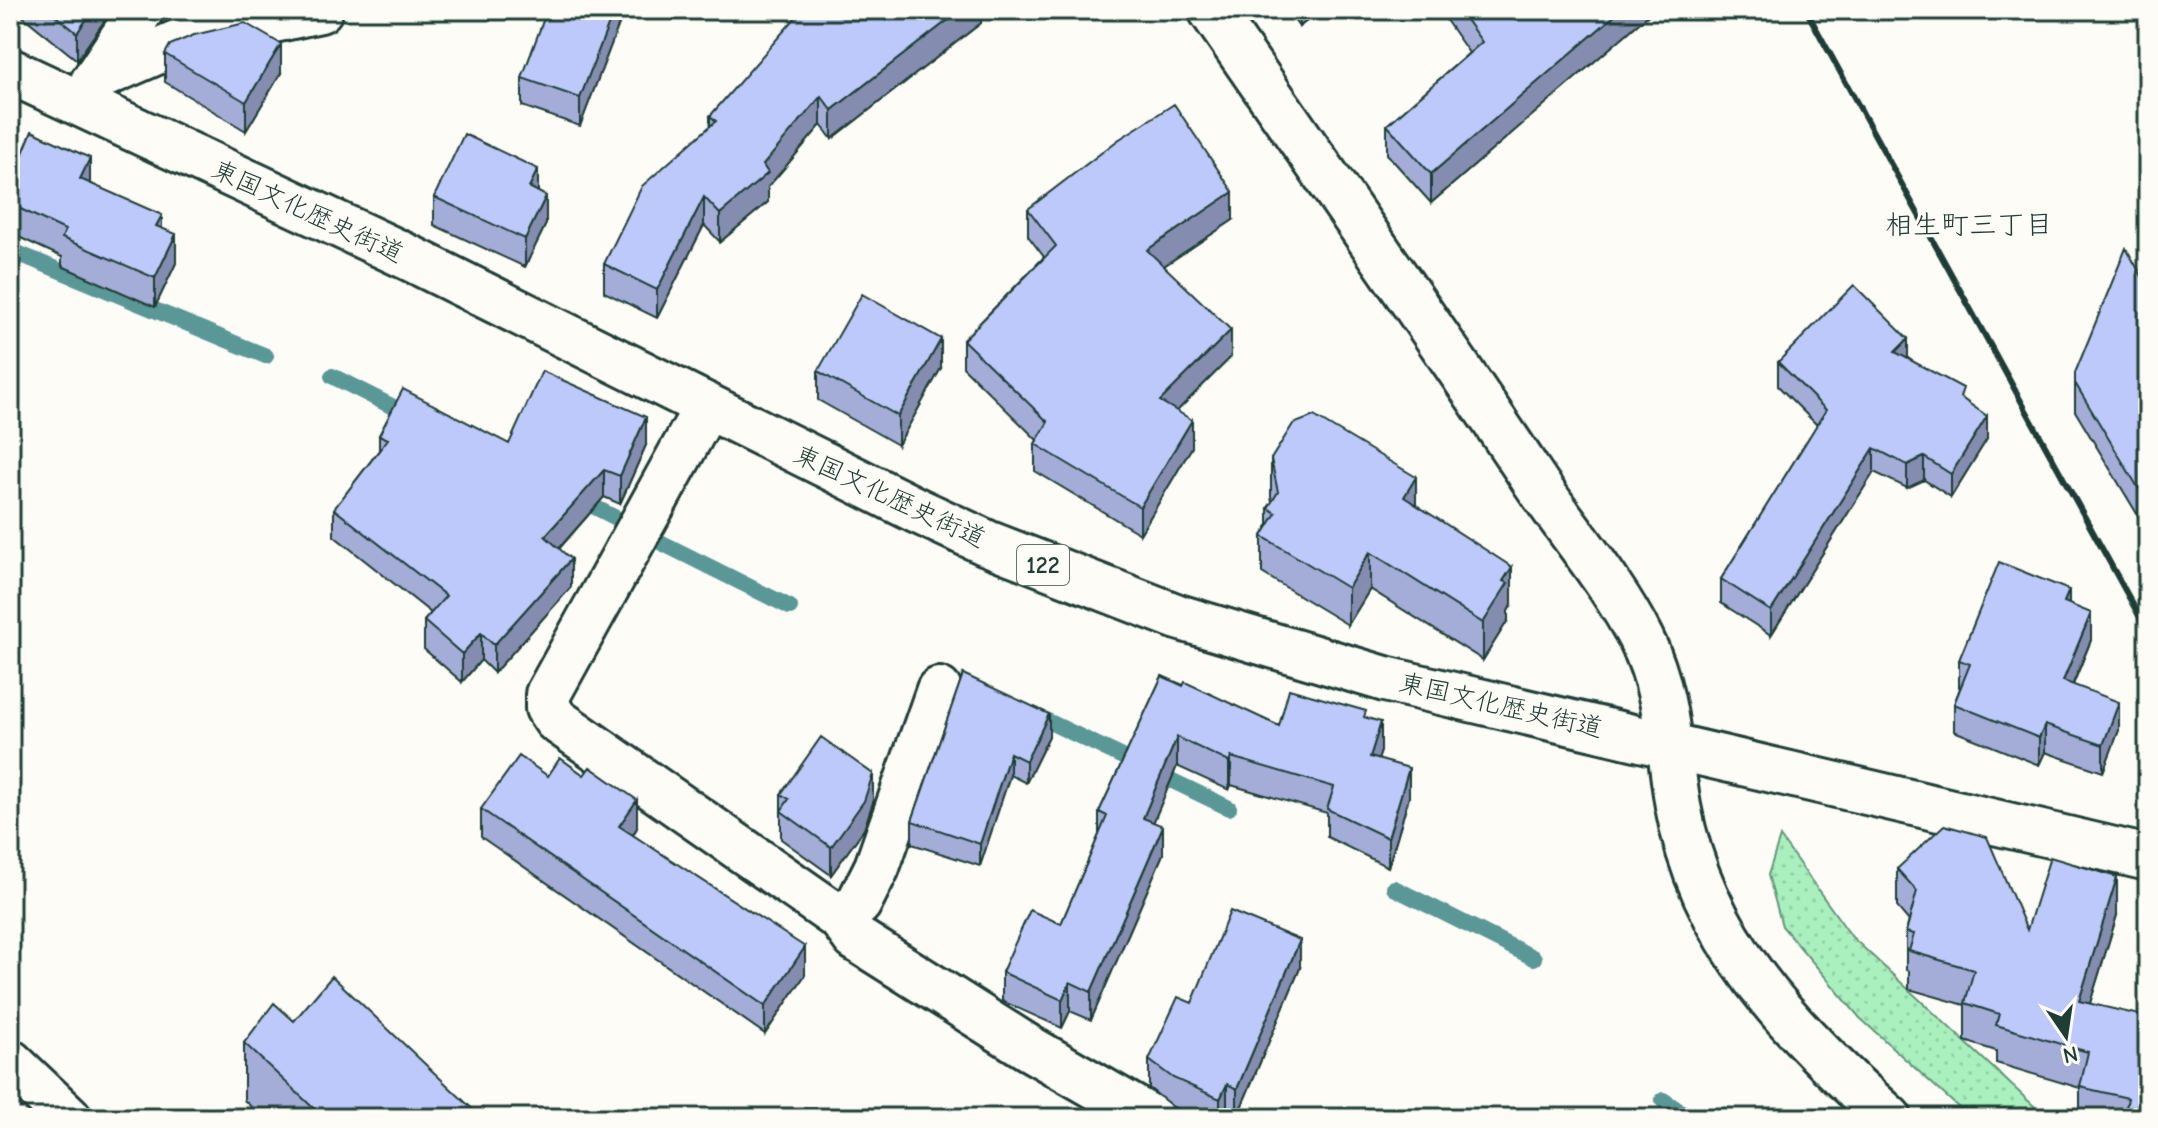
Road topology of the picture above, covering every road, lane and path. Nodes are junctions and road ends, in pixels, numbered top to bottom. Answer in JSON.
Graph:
{"nodes":[{"id":1,"x":141,"y":10,"type":"edge"},
{"id":2,"x":320,"y":10,"type":"edge"},
{"id":3,"x":1211,"y":10,"type":"edge"},
{"id":4,"x":10,"y":71,"type":"edge"},
{"id":5,"x":88,"y":92,"type":"junction"},
{"id":6,"x":706,"y":408,"type":"junction"},
{"id":7,"x":939,"y":690,"type":"dead end"},
{"id":8,"x":1671,"y":744,"type":"junction"},
{"id":9,"x":2148,"y":858,"type":"edge"},
{"id":10,"x":841,"y":919,"type":"junction"},
{"id":11,"x":10,"y":1062,"type":"edge"},
{"id":12,"x":69,"y":1118,"type":"edge"},
{"id":13,"x":1151,"y":1118,"type":"edge"},
{"id":14,"x":1889,"y":1118,"type":"edge"}],
"edges":[{"from":1,"to":5,"type":"main road"},
{"from":2,"to":5,"type":"main road"},
{"from":3,"to":8,"type":"main road"},
{"from":4,"to":5,"type":"main road","name":"東国文化歴史街道","number":"122"},
{"from":5,"to":6,"type":"main road","name":"東国文化歴史街道","number":"122"},
{"from":6,"to":8,"type":"main road","name":"東国文化歴史街道","number":"122"},
{"from":6,"to":10,"type":"main road"},
{"from":7,"to":10,"type":"main road"},
{"from":8,"to":9,"type":"main road","name":"東国文化歴史街道","number":"122"},
{"from":8,"to":14,"type":"main road"},
{"from":10,"to":13,"type":"main road"},
{"from":11,"to":12,"type":"main road"}]}
